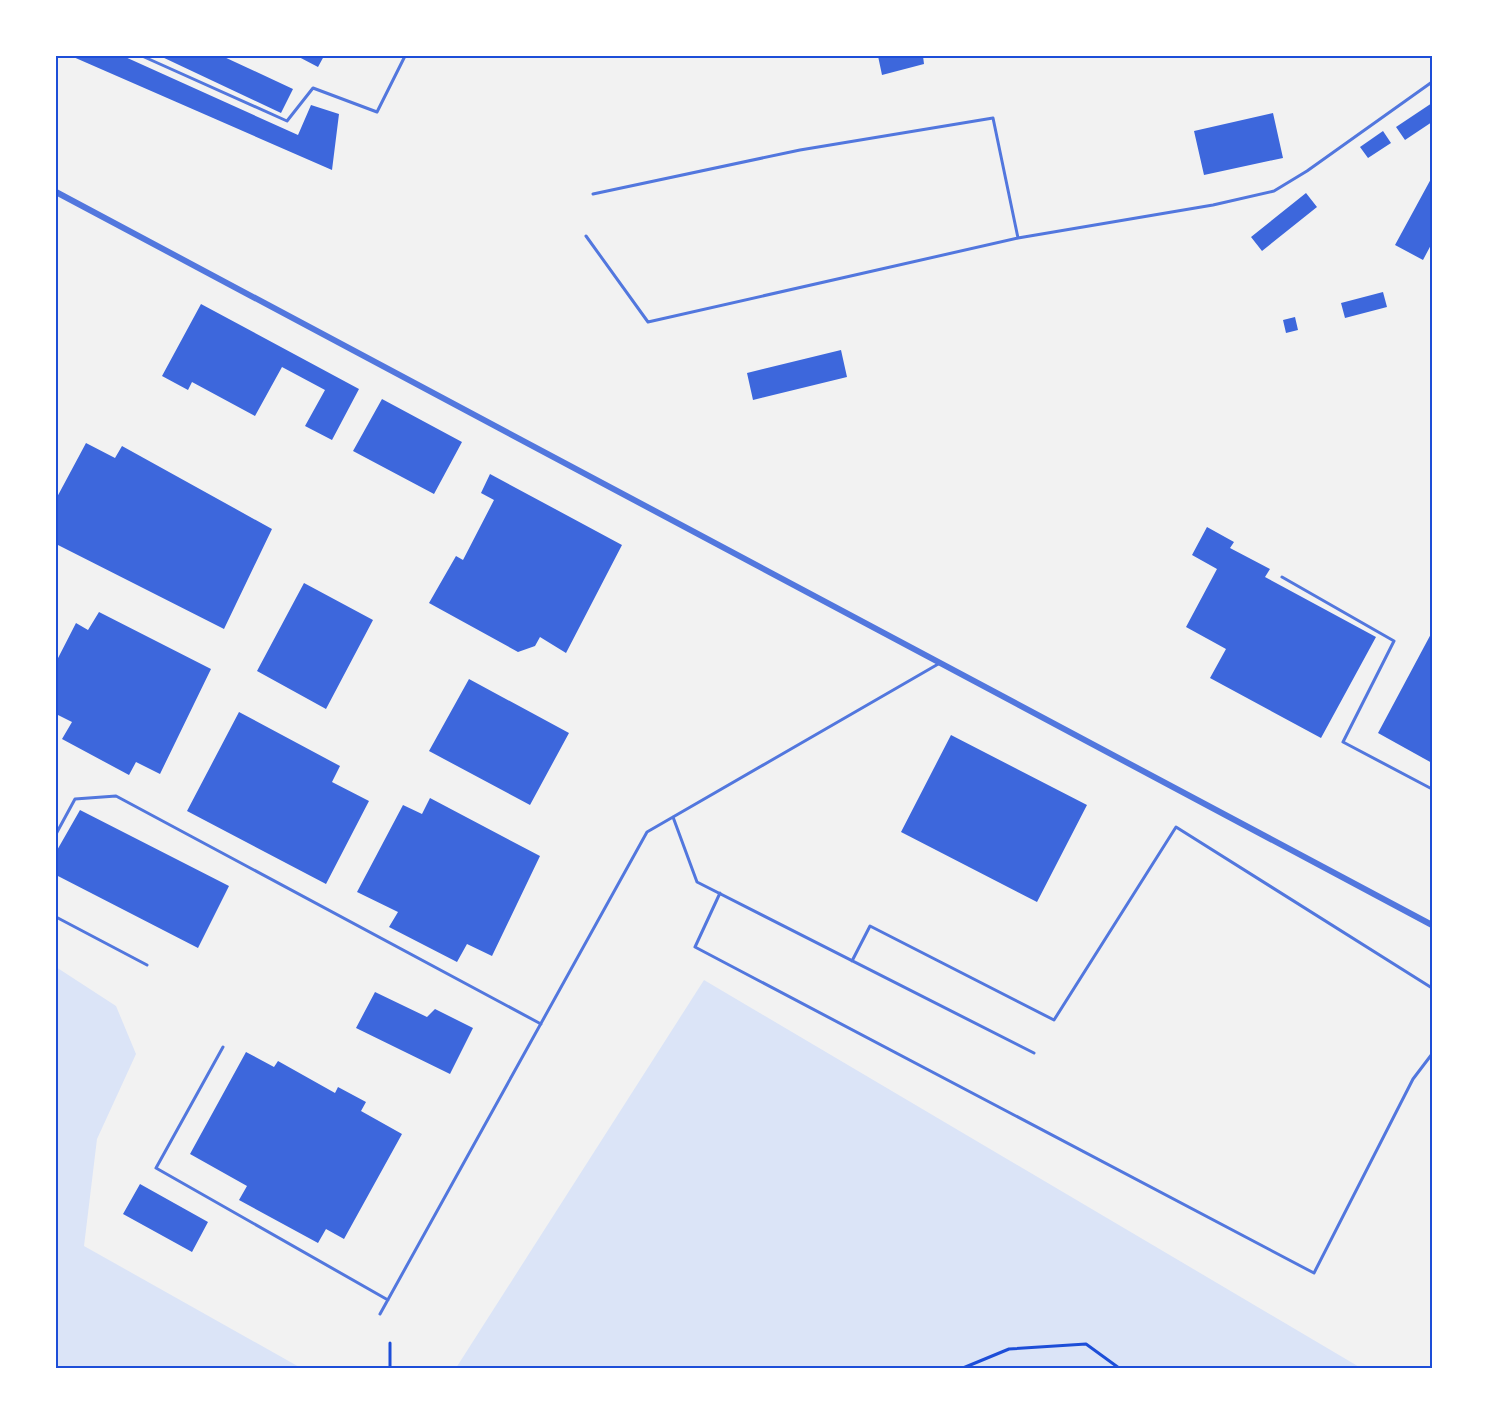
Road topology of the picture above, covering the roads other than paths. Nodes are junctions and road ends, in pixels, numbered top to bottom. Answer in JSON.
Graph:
{"nodes":[{"id":1,"x":142,"y":56,"type":"edge"},
{"id":2,"x":405,"y":56,"type":"edge"},
{"id":3,"x":1432,"y":82,"type":"edge"},
{"id":4,"x":56,"y":192,"type":"edge"},
{"id":5,"x":593,"y":194,"type":"dead end"},
{"id":6,"x":586,"y":236,"type":"dead end"},
{"id":7,"x":1018,"y":238,"type":"junction"},
{"id":8,"x":1282,"y":577,"type":"dead end"},
{"id":9,"x":940,"y":663,"type":"junction"},
{"id":10,"x":1432,"y":789,"type":"edge"},
{"id":11,"x":673,"y":817,"type":"junction"},
{"id":12,"x":56,"y":834,"type":"edge"},
{"id":13,"x":720,"y":893,"type":"junction"},
{"id":14,"x":56,"y":917,"type":"edge"},
{"id":15,"x":1432,"y":925,"type":"edge"},
{"id":16,"x":852,"y":961,"type":"junction"},
{"id":17,"x":147,"y":965,"type":"dead end"},
{"id":18,"x":1432,"y":988,"type":"edge"},
{"id":19,"x":541,"y":1024,"type":"junction"},
{"id":20,"x":223,"y":1047,"type":"dead end"},
{"id":21,"x":1034,"y":1053,"type":"dead end"},
{"id":22,"x":1432,"y":1054,"type":"edge"},
{"id":23,"x":388,"y":1300,"type":"junction"},
{"id":24,"x":380,"y":1314,"type":"dead end"}],
"edges":[{"from":1,"to":2,"type":"lane"},
{"from":3,"to":7,"type":"lane"},
{"from":4,"to":9,"type":"street"},
{"from":5,"to":7,"type":"lane"},
{"from":6,"to":7,"type":"lane"},
{"from":8,"to":10,"type":"lane"},
{"from":9,"to":11,"type":"lane"},
{"from":9,"to":15,"type":"street"},
{"from":11,"to":13,"type":"lane"},
{"from":11,"to":19,"type":"lane"},
{"from":12,"to":19,"type":"lane"},
{"from":13,"to":16,"type":"lane"},
{"from":13,"to":22,"type":"lane"},
{"from":14,"to":17,"type":"lane"},
{"from":16,"to":18,"type":"lane"},
{"from":16,"to":21,"type":"lane"},
{"from":19,"to":23,"type":"lane"},
{"from":20,"to":23,"type":"lane"},
{"from":23,"to":24,"type":"lane"}]}
